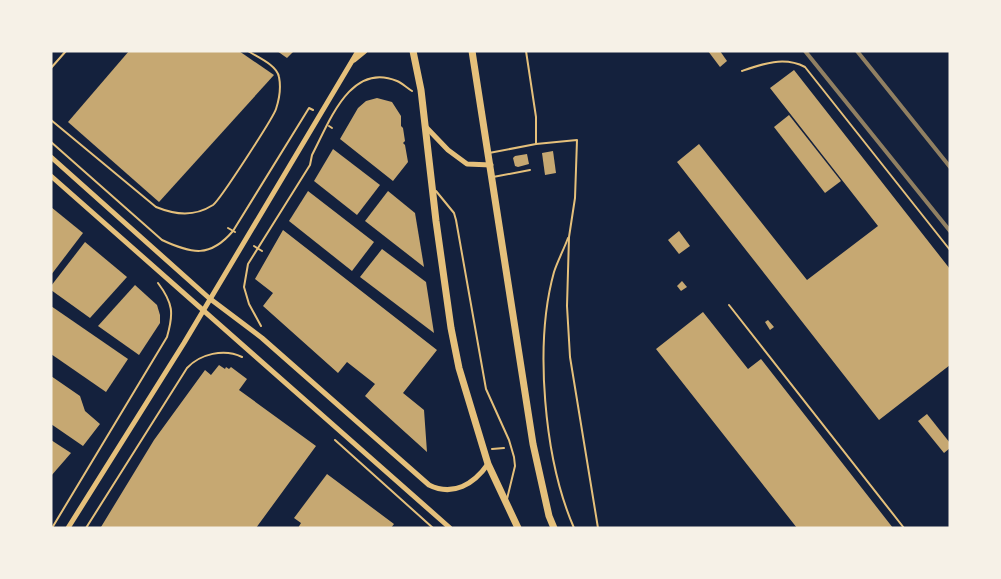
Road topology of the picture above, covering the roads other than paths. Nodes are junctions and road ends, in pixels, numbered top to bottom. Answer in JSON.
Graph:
{"nodes":[{"id":1,"x":66,"y":51,"type":"edge"},
{"id":2,"x":248,"y":51,"type":"edge"},
{"id":3,"x":358,"y":51,"type":"edge"},
{"id":4,"x":365,"y":51,"type":"edge"},
{"id":5,"x":413,"y":51,"type":"edge"},
{"id":6,"x":472,"y":51,"type":"edge"},
{"id":7,"x":526,"y":51,"type":"edge"},
{"id":8,"x":353,"y":61,"type":"junction"},
{"id":9,"x":51,"y":69,"type":"edge"},
{"id":10,"x":742,"y":71,"type":"dead end"},
{"id":11,"x":51,"y":120,"type":"edge"},
{"id":12,"x":425,"y":126,"type":"junction"},
{"id":13,"x":536,"y":144,"type":"junction"},
{"id":14,"x":489,"y":153,"type":"junction"},
{"id":15,"x":51,"y":157,"type":"edge"},
{"id":16,"x":491,"y":165,"type":"junction"},
{"id":17,"x":530,"y":170,"type":"dead end"},
{"id":18,"x":51,"y":176,"type":"edge"},
{"id":19,"x":493,"y":177,"type":"junction"},
{"id":20,"x":432,"y":187,"type":"junction"},
{"id":21,"x":569,"y":237,"type":"junction"},
{"id":22,"x":950,"y":250,"type":"edge"},
{"id":23,"x":209,"y":298,"type":"junction"},
{"id":24,"x":729,"y":306,"type":"dead end"},
{"id":25,"x":202,"y":310,"type":"junction"},
{"id":26,"x":488,"y":464,"type":"junction"},
{"id":27,"x":507,"y":502,"type":"junction"},
{"id":28,"x":68,"y":528,"type":"edge"},
{"id":29,"x":450,"y":528,"type":"edge"},
{"id":30,"x":518,"y":528,"type":"edge"},
{"id":31,"x":554,"y":528,"type":"edge"},
{"id":32,"x":574,"y":528,"type":"edge"},
{"id":33,"x":598,"y":528,"type":"edge"},
{"id":34,"x":904,"y":528,"type":"edge"}],
"edges":[{"from":1,"to":9,"type":"lane"},
{"from":2,"to":11,"type":"lane"},
{"from":3,"to":8,"type":"street"},
{"from":4,"to":8,"type":"street"},
{"from":5,"to":12,"type":"street"},
{"from":6,"to":14,"type":"street"},
{"from":7,"to":13,"type":"lane"},
{"from":8,"to":23,"type":"street"},
{"from":10,"to":22,"type":"lane"},
{"from":12,"to":16,"type":"street"},
{"from":12,"to":20,"type":"street"},
{"from":13,"to":14,"type":"lane"},
{"from":13,"to":21,"type":"lane"},
{"from":14,"to":16,"type":"street"},
{"from":15,"to":23,"type":"street"},
{"from":16,"to":19,"type":"street"},
{"from":17,"to":19,"type":"lane"},
{"from":18,"to":25,"type":"street"},
{"from":19,"to":31,"type":"street"},
{"from":20,"to":26,"type":"street"},
{"from":20,"to":27,"type":"lane"},
{"from":21,"to":32,"type":"lane"},
{"from":21,"to":33,"type":"lane"},
{"from":23,"to":25,"type":"street"},
{"from":23,"to":26,"type":"street"},
{"from":24,"to":34,"type":"lane"},
{"from":25,"to":28,"type":"street"},
{"from":25,"to":29,"type":"street"},
{"from":26,"to":27,"type":"street"},
{"from":27,"to":30,"type":"street"}]}
